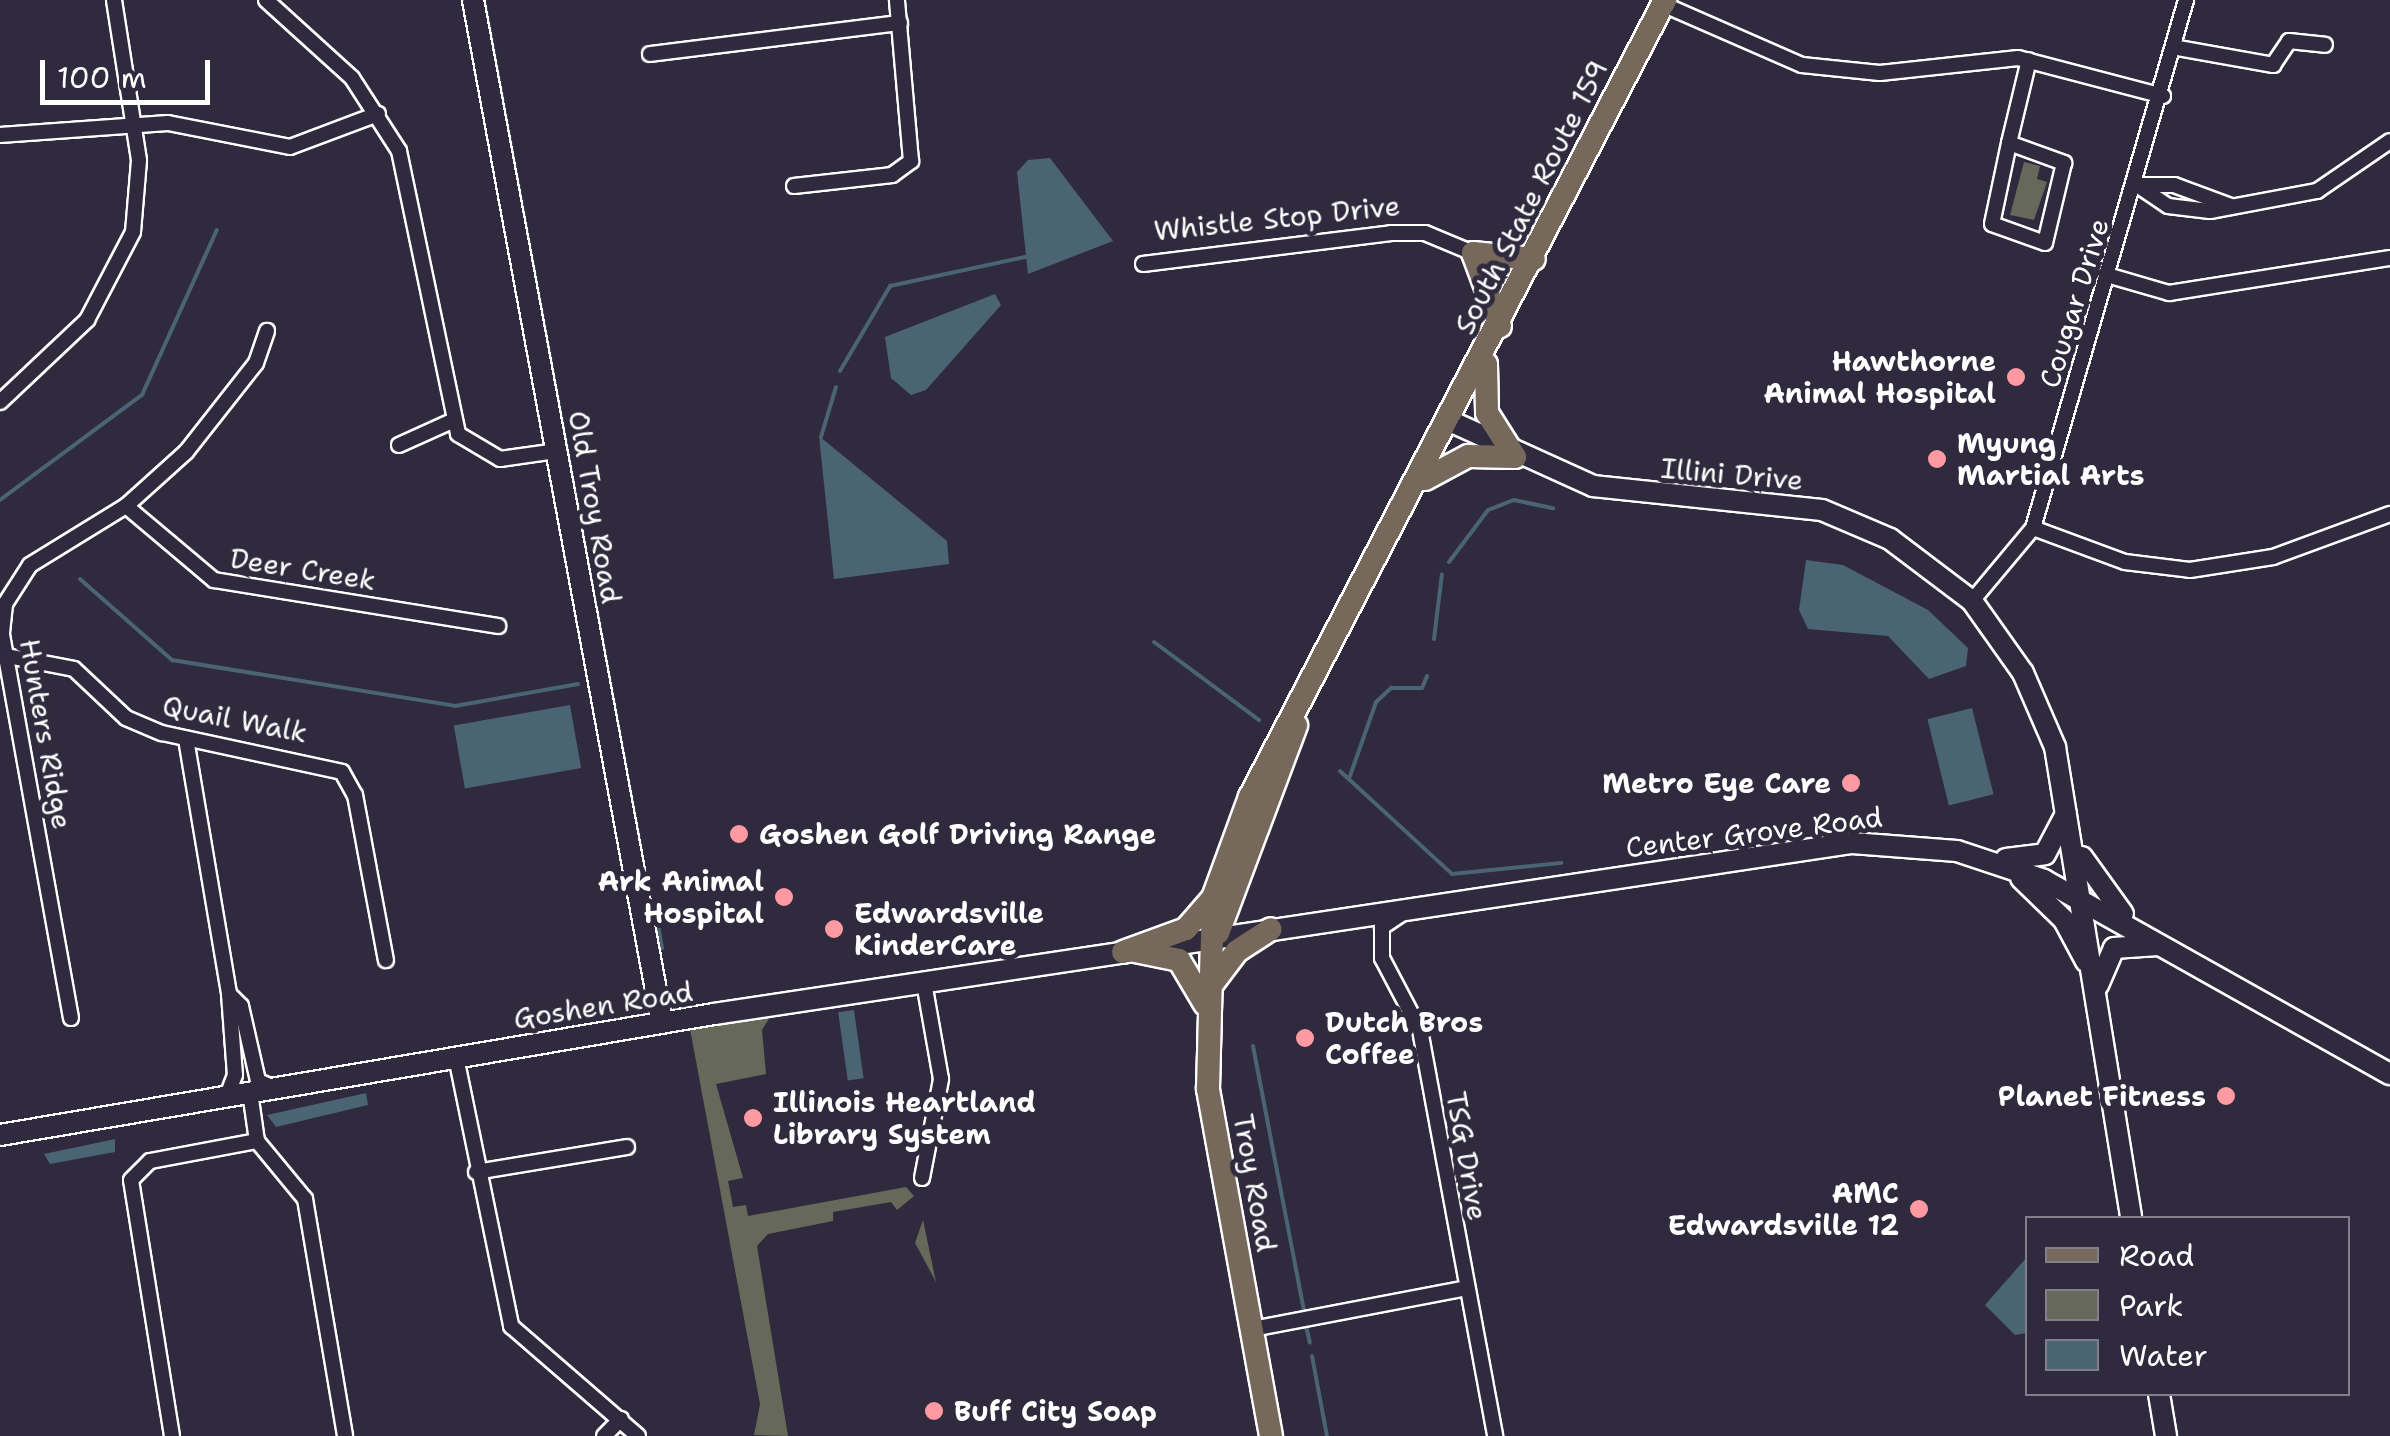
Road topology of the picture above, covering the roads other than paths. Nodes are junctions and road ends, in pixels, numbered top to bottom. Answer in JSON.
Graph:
{"nodes":[{"id":1,"x":114,"y":0,"type":"edge"},
{"id":2,"x":266,"y":0,"type":"edge"},
{"id":3,"x":473,"y":0,"type":"edge"},
{"id":4,"x":897,"y":0,"type":"edge"},
{"id":5,"x":2186,"y":0,"type":"edge"},
{"id":6,"x":1661,"y":2,"type":"edge"},
{"id":7,"x":900,"y":24,"type":"junction"},
{"id":8,"x":2324,"y":45,"type":"dead end"},
{"id":9,"x":2178,"y":48,"type":"junction"},
{"id":10,"x":650,"y":54,"type":"dead end"},
{"id":11,"x":2029,"y":60,"type":"junction"},
{"id":12,"x":2163,"y":96,"type":"junction"},
{"id":13,"x":378,"y":114,"type":"junction"},
{"id":14,"x":134,"y":123,"type":"junction"},
{"id":15,"x":0,"y":134,"type":"edge"},
{"id":16,"x":2390,"y":141,"type":"edge"},
{"id":17,"x":2009,"y":142,"type":"junction"},
{"id":18,"x":794,"y":186,"type":"dead end"},
{"id":19,"x":2137,"y":186,"type":"junction"},
{"id":20,"x":1473,"y":253,"type":"junction"},
{"id":21,"x":2390,"y":258,"type":"edge"},
{"id":22,"x":1534,"y":259,"type":"junction"},
{"id":23,"x":1144,"y":264,"type":"dead end"},
{"id":24,"x":2108,"y":275,"type":"junction"},
{"id":25,"x":1500,"y":326,"type":"junction"},
{"id":26,"x":268,"y":331,"type":"dead end"},
{"id":27,"x":1488,"y":351,"type":"junction"},
{"id":28,"x":0,"y":402,"type":"edge"},
{"id":29,"x":452,"y":421,"type":"junction"},
{"id":30,"x":1452,"y":422,"type":"junction"},
{"id":31,"x":399,"y":445,"type":"dead end"},
{"id":32,"x":557,"y":451,"type":"junction"},
{"id":33,"x":1516,"y":457,"type":"junction"},
{"id":34,"x":1421,"y":481,"type":"junction"},
{"id":35,"x":126,"y":506,"type":"junction"},
{"id":36,"x":2390,"y":514,"type":"edge"},
{"id":37,"x":2032,"y":528,"type":"junction"},
{"id":38,"x":1972,"y":601,"type":"junction"},
{"id":39,"x":498,"y":626,"type":"dead end"},
{"id":40,"x":6,"y":656,"type":"junction"},
{"id":41,"x":1296,"y":722,"type":"junction"},
{"id":42,"x":186,"y":740,"type":"junction"},
{"id":43,"x":2068,"y":807,"type":"junction"},
{"id":44,"x":1987,"y":858,"type":"junction"},
{"id":45,"x":1238,"y":880,"type":"junction"},
{"id":46,"x":1213,"y":898,"type":"junction"},
{"id":47,"x":2083,"y":899,"type":"junction"},
{"id":48,"x":1420,"y":908,"type":"junction"},
{"id":49,"x":1272,"y":930,"type":"junction"},
{"id":50,"x":1216,"y":939,"type":"junction"},
{"id":51,"x":2159,"y":942,"type":"junction"},
{"id":52,"x":1127,"y":951,"type":"junction"},
{"id":53,"x":386,"y":960,"type":"dead end"},
{"id":54,"x":924,"y":983,"type":"junction"},
{"id":55,"x":2096,"y":984,"type":"junction"},
{"id":56,"x":229,"y":994,"type":"junction"},
{"id":57,"x":1207,"y":1001,"type":"junction"},
{"id":58,"x":71,"y":1018,"type":"dead end"},
{"id":59,"x":662,"y":1023,"type":"junction"},
{"id":60,"x":456,"y":1056,"type":"junction"},
{"id":61,"x":2390,"y":1074,"type":"edge"},
{"id":62,"x":274,"y":1087,"type":"junction"},
{"id":63,"x":250,"y":1092,"type":"junction"},
{"id":64,"x":227,"y":1096,"type":"junction"},
{"id":65,"x":0,"y":1134,"type":"edge"},
{"id":66,"x":257,"y":1142,"type":"junction"},
{"id":67,"x":628,"y":1146,"type":"dead end"},
{"id":68,"x":476,"y":1172,"type":"junction"},
{"id":69,"x":922,"y":1178,"type":"dead end"},
{"id":70,"x":2130,"y":1216,"type":"edge"},
{"id":71,"x":1466,"y":1288,"type":"junction"},
{"id":72,"x":1252,"y":1329,"type":"junction"},
{"id":73,"x":2159,"y":1396,"type":"edge"},
{"id":74,"x":621,"y":1419,"type":"junction"},
{"id":75,"x":172,"y":1436,"type":"edge"},
{"id":76,"x":344,"y":1436,"type":"edge"},
{"id":77,"x":604,"y":1436,"type":"edge"},
{"id":78,"x":638,"y":1436,"type":"edge"},
{"id":79,"x":1271,"y":1436,"type":"edge"},
{"id":80,"x":1495,"y":1436,"type":"edge"},
{"id":81,"x":2166,"y":1436,"type":"edge"}],
"edges":[{"from":1,"to":14,"type":"street"},
{"from":2,"to":13,"type":"street"},
{"from":3,"to":32,"type":"street","name":"Old Troy Road"},
{"from":4,"to":7,"type":"street"},
{"from":5,"to":9,"type":"street","name":"Cougar Drive"},
{"from":6,"to":11,"type":"street"},
{"from":6,"to":22,"type":"main road","name":"South State Route 159"},
{"from":7,"to":10,"type":"street"},
{"from":7,"to":18,"type":"street"},
{"from":8,"to":9,"type":"street"},
{"from":9,"to":12,"type":"street","name":"Cougar Drive"},
{"from":11,"to":12,"type":"street"},
{"from":11,"to":17,"type":"street"},
{"from":12,"to":19,"type":"street","name":"Cougar Drive"},
{"from":13,"to":14,"type":"street"},
{"from":13,"to":29,"type":"street"},
{"from":14,"to":15,"type":"street"},
{"from":14,"to":28,"type":"street"},
{"from":16,"to":19,"type":"street"},
{"from":17,"to":17,"type":"street"},
{"from":19,"to":24,"type":"street","name":"Cougar Drive"},
{"from":20,"to":22,"type":"main road","name":"Whistle Stop Drive"},
{"from":20,"to":23,"type":"street","name":"Whistle Stop Drive"},
{"from":20,"to":25,"type":"main road"},
{"from":21,"to":24,"type":"street"},
{"from":22,"to":25,"type":"main road","name":"South State Route 159"},
{"from":24,"to":37,"type":"street","name":"Cougar Drive"},
{"from":25,"to":27,"type":"main road","name":"South State Route 159"},
{"from":26,"to":35,"type":"street","name":"Hunters Ridge"},
{"from":27,"to":30,"type":"main road","name":"South State Route 159"},
{"from":27,"to":33,"type":"main road"},
{"from":29,"to":31,"type":"street"},
{"from":29,"to":32,"type":"street"},
{"from":30,"to":33,"type":"street","name":"Illini Drive"},
{"from":30,"to":34,"type":"main road","name":"Troy Road"},
{"from":32,"to":59,"type":"street","name":"Old Troy Road"},
{"from":33,"to":34,"type":"main road"},
{"from":33,"to":38,"type":"street","name":"Illini Drive"},
{"from":34,"to":41,"type":"main road","name":"Troy Road"},
{"from":35,"to":39,"type":"street","name":"Deer Creek"},
{"from":35,"to":40,"type":"street","name":"Hunters Ridge"},
{"from":36,"to":37,"type":"street"},
{"from":37,"to":38,"type":"street","name":"Cougar Drive"},
{"from":38,"to":43,"type":"street","name":"Illini Drive"},
{"from":40,"to":42,"type":"street","name":"Quail Walk"},
{"from":40,"to":58,"type":"street","name":"Hunters Ridge"},
{"from":41,"to":45,"type":"main road","name":"Troy Road"},
{"from":41,"to":46,"type":"main road","name":"Troy Road"},
{"from":42,"to":53,"type":"street","name":"Quail Walk"},
{"from":42,"to":56,"type":"street"},
{"from":43,"to":44,"type":"street"},
{"from":43,"to":47,"type":"street","name":"Illini Drive"},
{"from":43,"to":51,"type":"street"},
{"from":44,"to":47,"type":"street","name":"Center Grove Road"},
{"from":44,"to":48,"type":"street","name":"Center Grove Road"},
{"from":44,"to":55,"type":"street"},
{"from":45,"to":49,"type":"main road"},
{"from":45,"to":50,"type":"main road","name":"Troy Road"},
{"from":46,"to":50,"type":"main road","name":"Troy Road"},
{"from":46,"to":52,"type":"main road"},
{"from":47,"to":51,"type":"street","name":"Center Grove Road"},
{"from":47,"to":55,"type":"street","name":"Illini Drive"},
{"from":48,"to":49,"type":"street","name":"Center Grove Road"},
{"from":48,"to":71,"type":"street","name":"TSG Drive"},
{"from":49,"to":50,"type":"street","name":"Center Grove Road"},
{"from":49,"to":57,"type":"main road"},
{"from":50,"to":52,"type":"street","name":"Goshen Road"},
{"from":50,"to":57,"type":"main road","name":"Troy Road"},
{"from":51,"to":55,"type":"street"},
{"from":51,"to":61,"type":"street","name":"Center Grove Road"},
{"from":52,"to":54,"type":"street","name":"Goshen Road"},
{"from":52,"to":57,"type":"main road"},
{"from":54,"to":59,"type":"street","name":"Goshen Road"},
{"from":54,"to":69,"type":"street"},
{"from":55,"to":70,"type":"street","name":"Illini Drive"},
{"from":56,"to":62,"type":"street"},
{"from":56,"to":64,"type":"street"},
{"from":57,"to":72,"type":"main road","name":"Troy Road"},
{"from":59,"to":60,"type":"street","name":"Goshen Road"},
{"from":60,"to":62,"type":"street","name":"Goshen Road"},
{"from":60,"to":68,"type":"street"},
{"from":62,"to":63,"type":"street","name":"Goshen Road"},
{"from":63,"to":64,"type":"street","name":"Goshen Road"},
{"from":63,"to":66,"type":"street"},
{"from":64,"to":65,"type":"street","name":"Goshen Road"},
{"from":66,"to":75,"type":"street"},
{"from":66,"to":76,"type":"street"},
{"from":67,"to":68,"type":"street"},
{"from":68,"to":74,"type":"street"},
{"from":71,"to":72,"type":"street"},
{"from":71,"to":80,"type":"street","name":"TSG Drive"},
{"from":72,"to":79,"type":"main road","name":"Troy Road"},
{"from":73,"to":81,"type":"street"},
{"from":74,"to":77,"type":"street"},
{"from":74,"to":78,"type":"street"}]}
